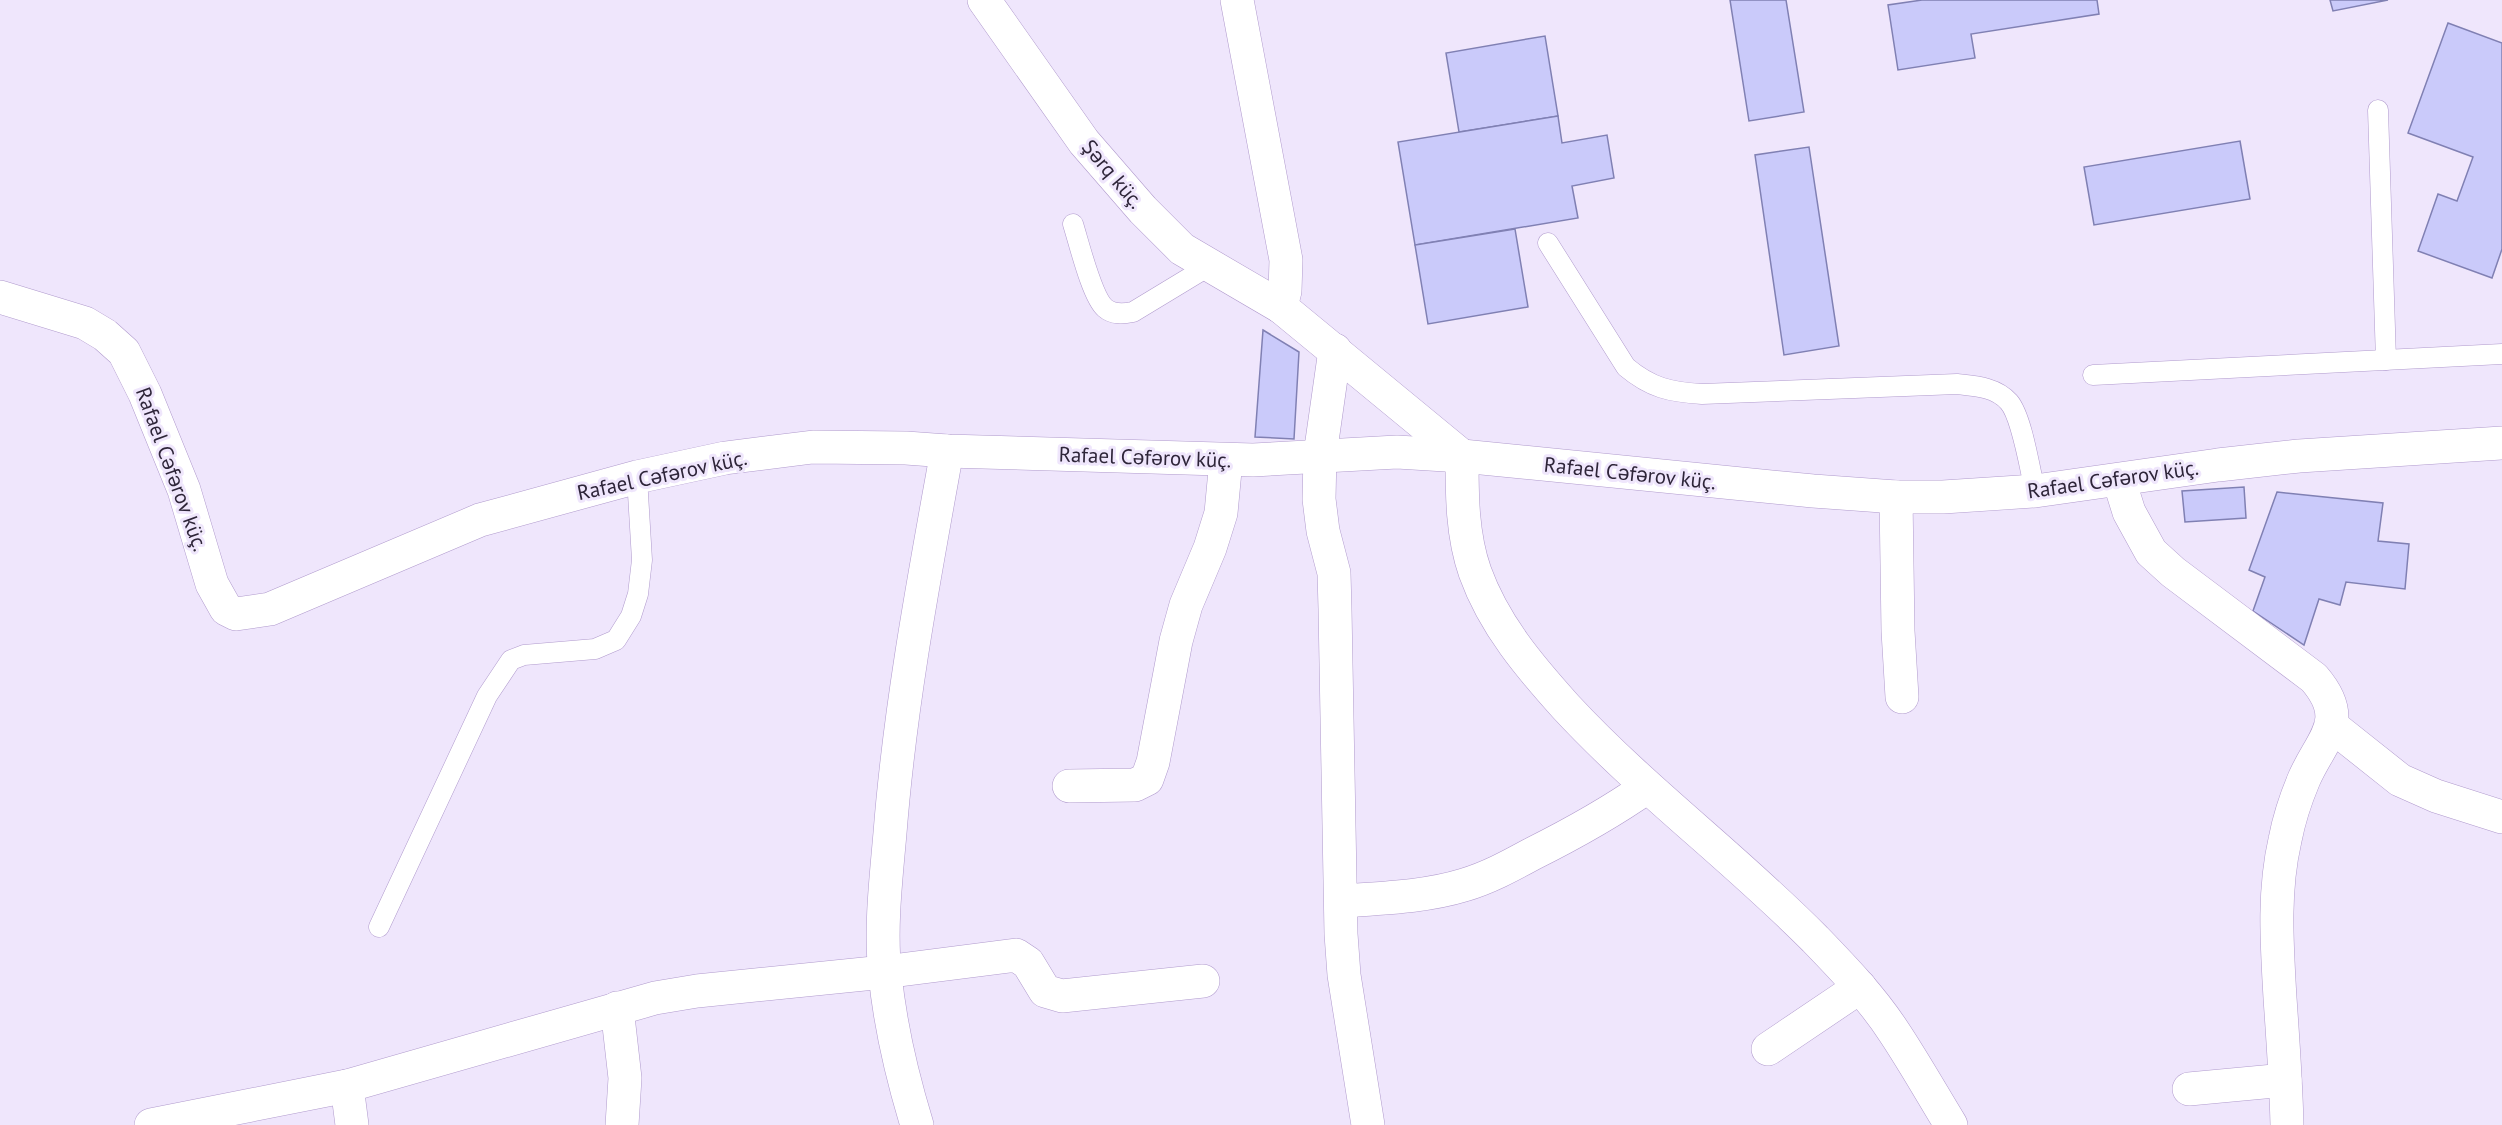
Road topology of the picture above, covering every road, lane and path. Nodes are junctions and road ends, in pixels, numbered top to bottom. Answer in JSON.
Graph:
{"nodes":[{"id":1,"x":984,"y":0,"type":"edge"},
{"id":2,"x":1237,"y":0,"type":"edge"},
{"id":3,"x":2378,"y":110,"type":"dead end"},
{"id":4,"x":1073,"y":224,"type":"dead end"},
{"id":5,"x":1548,"y":243,"type":"dead end"},
{"id":6,"x":1209,"y":266,"type":"junction"},
{"id":7,"x":0,"y":297,"type":"edge"},
{"id":8,"x":1281,"y":307,"type":"junction"},
{"id":9,"x":1335,"y":350,"type":"junction"},
{"id":10,"x":2502,"y":354,"type":"edge"},
{"id":11,"x":2386,"y":360,"type":"junction"},
{"id":12,"x":2093,"y":375,"type":"dead end"},
{"id":13,"x":2502,"y":443,"type":"edge"},
{"id":14,"x":947,"y":451,"type":"junction"},
{"id":15,"x":1320,"y":455,"type":"junction"},
{"id":16,"x":1462,"y":456,"type":"junction"},
{"id":17,"x":1226,"y":460,"type":"junction"},
{"id":18,"x":637,"y":477,"type":"junction"},
{"id":19,"x":2119,"y":480,"type":"junction"},
{"id":20,"x":2035,"y":491,"type":"junction"},
{"id":21,"x":1896,"y":497,"type":"junction"},
{"id":22,"x":1902,"y":697,"type":"dead end"},
{"id":23,"x":2332,"y":726,"type":"junction"},
{"id":24,"x":1070,"y":786,"type":"dead end"},
{"id":25,"x":1647,"y":787,"type":"junction"},
{"id":26,"x":2502,"y":817,"type":"edge"},
{"id":27,"x":1341,"y":901,"type":"junction"},
{"id":28,"x":380,"y":927,"type":"dead end"},
{"id":29,"x":884,"y":972,"type":"junction"},
{"id":30,"x":1203,"y":981,"type":"dead end"},
{"id":31,"x":1860,"y":987,"type":"junction"},
{"id":32,"x":617,"y":1008,"type":"junction"},
{"id":33,"x":1768,"y":1049,"type":"dead end"},
{"id":34,"x":2285,"y":1080,"type":"junction"},
{"id":35,"x":347,"y":1086,"type":"junction"},
{"id":36,"x":2189,"y":1089,"type":"dead end"},
{"id":37,"x":151,"y":1125,"type":"edge"},
{"id":38,"x":352,"y":1125,"type":"edge"},
{"id":39,"x":622,"y":1125,"type":"edge"},
{"id":40,"x":917,"y":1125,"type":"edge"},
{"id":41,"x":1368,"y":1125,"type":"edge"},
{"id":42,"x":1951,"y":1125,"type":"edge"},
{"id":43,"x":2287,"y":1125,"type":"edge"}],
"edges":[{"from":1,"to":6,"type":"street","name":"Şərq küç."},
{"from":2,"to":8,"type":"street"},
{"from":3,"to":11,"type":"lane"},
{"from":4,"to":6,"type":"lane"},
{"from":5,"to":20,"type":"lane"},
{"from":6,"to":8,"type":"street","name":"Şərq küç."},
{"from":7,"to":18,"type":"street","name":"Rafael Cəfərov küç."},
{"from":8,"to":9,"type":"street","name":"Şərq küç."},
{"from":9,"to":15,"type":"street"},
{"from":9,"to":16,"type":"street","name":"Şərq küç."},
{"from":10,"to":11,"type":"lane"},
{"from":11,"to":12,"type":"lane"},
{"from":13,"to":19,"type":"street","name":"Rafael Cəfərov küç."},
{"from":14,"to":17,"type":"street","name":"Rafael Cəfərov küç."},
{"from":14,"to":18,"type":"street","name":"Rafael Cəfərov küç."},
{"from":14,"to":29,"type":"street"},
{"from":15,"to":16,"type":"street","name":"Rafael Cəfərov küç."},
{"from":15,"to":17,"type":"street","name":"Rafael Cəfərov küç."},
{"from":15,"to":27,"type":"street"},
{"from":16,"to":21,"type":"street","name":"Rafael Cəfərov küç."},
{"from":16,"to":25,"type":"street"},
{"from":17,"to":24,"type":"street"},
{"from":18,"to":28,"type":"lane"},
{"from":19,"to":20,"type":"street","name":"Rafael Cəfərov küç."},
{"from":19,"to":23,"type":"street"},
{"from":20,"to":21,"type":"street","name":"Rafael Cəfərov küç."},
{"from":21,"to":22,"type":"street"},
{"from":23,"to":26,"type":"street"},
{"from":23,"to":34,"type":"street"},
{"from":25,"to":27,"type":"street"},
{"from":25,"to":31,"type":"street"},
{"from":27,"to":41,"type":"street"},
{"from":29,"to":30,"type":"street"},
{"from":29,"to":32,"type":"street"},
{"from":29,"to":40,"type":"street"},
{"from":31,"to":33,"type":"street"},
{"from":31,"to":42,"type":"street"},
{"from":32,"to":35,"type":"street"},
{"from":32,"to":39,"type":"street"},
{"from":34,"to":36,"type":"street"},
{"from":34,"to":43,"type":"street"},
{"from":35,"to":37,"type":"street"},
{"from":35,"to":38,"type":"street"}]}
